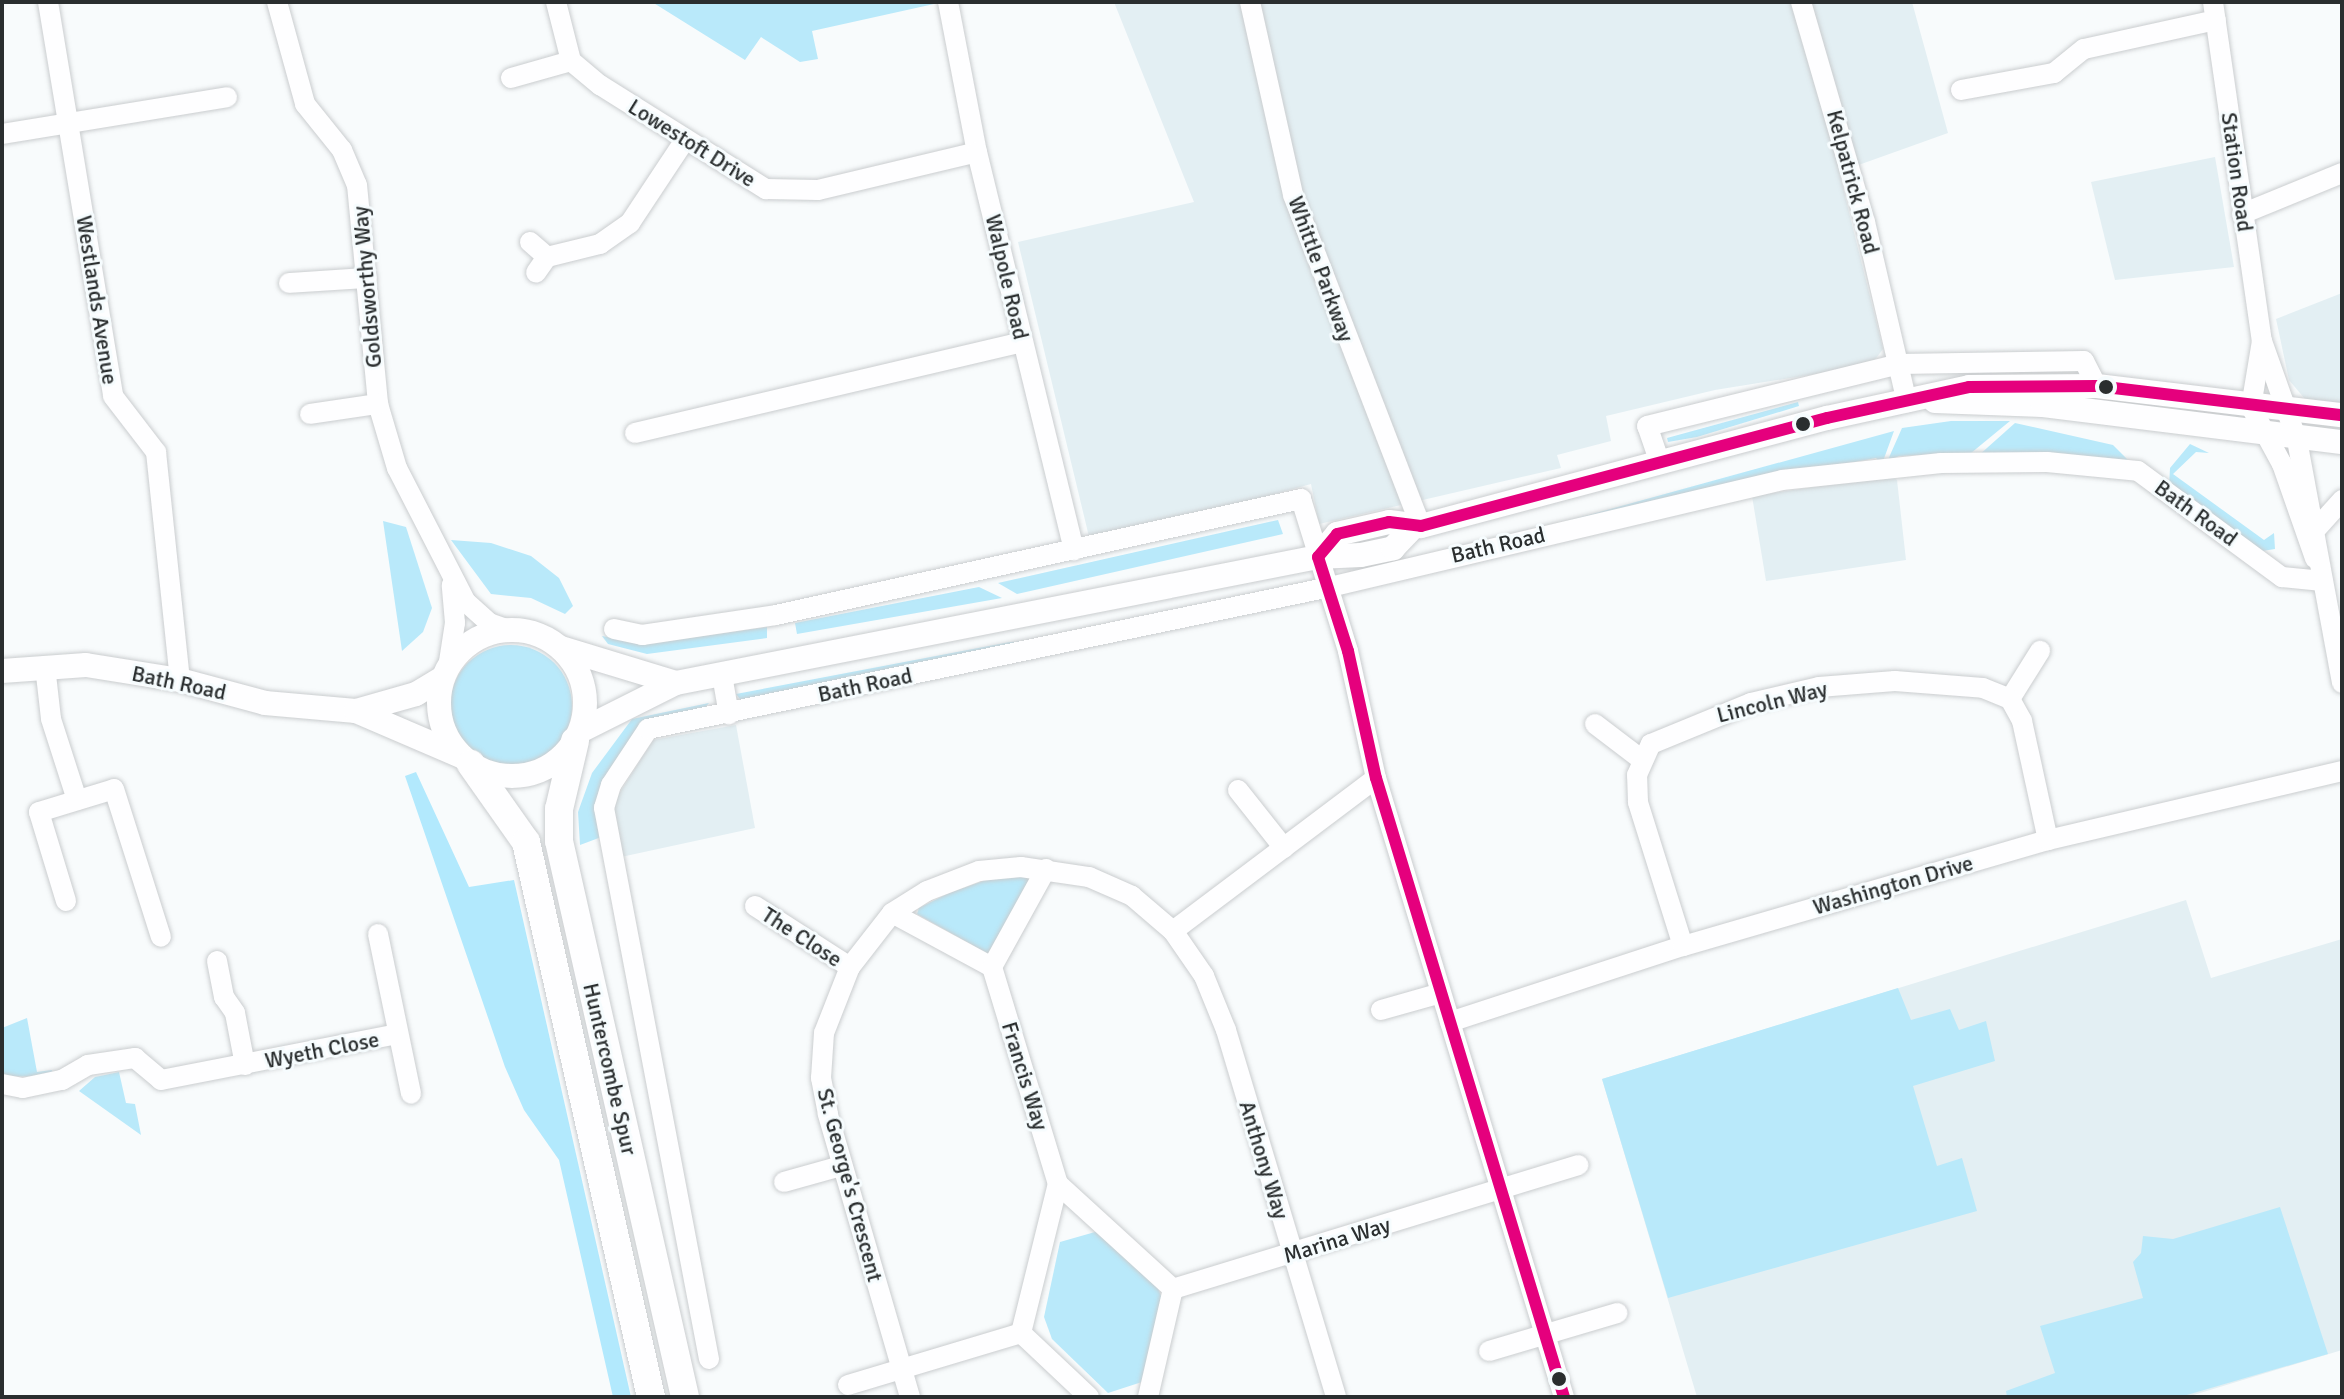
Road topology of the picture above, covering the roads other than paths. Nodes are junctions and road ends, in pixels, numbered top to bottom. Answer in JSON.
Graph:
{"nodes":[{"id":1,"x":48,"y":2,"type":"edge"},
{"id":2,"x":277,"y":2,"type":"edge"},
{"id":3,"x":556,"y":2,"type":"edge"},
{"id":4,"x":948,"y":2,"type":"edge"},
{"id":5,"x":1250,"y":2,"type":"edge"},
{"id":6,"x":1801,"y":2,"type":"edge"},
{"id":7,"x":2214,"y":11,"type":"edge"},
{"id":8,"x":571,"y":61,"type":"junction"},
{"id":9,"x":511,"y":78,"type":"dead end"},
{"id":10,"x":1961,"y":90,"type":"dead end"},
{"id":11,"x":227,"y":97,"type":"dead end"},
{"id":12,"x":69,"y":122,"type":"junction"},
{"id":13,"x":2,"y":134,"type":"edge"},
{"id":14,"x":685,"y":140,"type":"junction"},
{"id":15,"x":977,"y":152,"type":"junction"},
{"id":16,"x":2342,"y":173,"type":"edge"},
{"id":17,"x":2242,"y":214,"type":"junction"},
{"id":18,"x":530,"y":242,"type":"dead end"},
{"id":19,"x":367,"y":278,"type":"junction"},
{"id":20,"x":289,"y":283,"type":"dead end"},
{"id":21,"x":2262,"y":341,"type":"junction"},
{"id":22,"x":1022,"y":342,"type":"junction"},
{"id":23,"x":1900,"y":364,"type":"junction"},
{"id":24,"x":2097,"y":386,"type":"junction"},
{"id":25,"x":1914,"y":401,"type":"junction"},
{"id":26,"x":378,"y":404,"type":"junction"},
{"id":27,"x":2251,"y":407,"type":"junction"},
{"id":28,"x":2287,"y":411,"type":"junction"},
{"id":29,"x":310,"y":414,"type":"dead end"},
{"id":30,"x":2342,"y":415,"type":"edge"},
{"id":31,"x":635,"y":433,"type":"dead end"},
{"id":32,"x":2269,"y":435,"type":"junction"},
{"id":33,"x":2297,"y":440,"type":"junction"},
{"id":34,"x":2342,"y":442,"type":"edge"},
{"id":35,"x":1660,"y":463,"type":"junction"},
{"id":36,"x":2342,"y":500,"type":"edge"},
{"id":37,"x":1416,"y":527,"type":"junction"},
{"id":38,"x":2317,"y":528,"type":"junction"},
{"id":39,"x":1074,"y":550,"type":"junction"},
{"id":40,"x":1318,"y":557,"type":"junction"},
{"id":41,"x":2321,"y":573,"type":"junction"},
{"id":42,"x":451,"y":577,"type":"junction"},
{"id":43,"x":1330,"y":587,"type":"junction"},
{"id":44,"x":614,"y":629,"type":"dead end"},
{"id":45,"x":509,"y":630,"type":"junction"},
{"id":46,"x":561,"y":648,"type":"junction"},
{"id":47,"x":2040,"y":651,"type":"dead end"},
{"id":48,"x":45,"y":666,"type":"junction"},
{"id":49,"x":2,"y":671,"type":"edge"},
{"id":50,"x":445,"y":673,"type":"junction"},
{"id":51,"x":722,"y":675,"type":"junction"},
{"id":52,"x":180,"y":680,"type":"junction"},
{"id":53,"x":676,"y":683,"type":"junction"},
{"id":54,"x":2342,"y":683,"type":"edge"},
{"id":55,"x":2010,"y":699,"type":"junction"},
{"id":56,"x":356,"y":711,"type":"junction"},
{"id":57,"x":729,"y":714,"type":"junction"},
{"id":58,"x":1595,"y":724,"type":"dead end"},
{"id":59,"x":578,"y":736,"type":"junction"},
{"id":60,"x":1641,"y":759,"type":"junction"},
{"id":61,"x":466,"y":760,"type":"junction"},
{"id":62,"x":2342,"y":771,"type":"edge"},
{"id":63,"x":1376,"y":778,"type":"junction"},
{"id":64,"x":1238,"y":790,"type":"dead end"},
{"id":65,"x":77,"y":800,"type":"junction"},
{"id":66,"x":2048,"y":840,"type":"junction"},
{"id":67,"x":1284,"y":848,"type":"junction"},
{"id":68,"x":1046,"y":869,"type":"junction"},
{"id":69,"x":66,"y":901,"type":"dead end"},
{"id":70,"x":755,"y":906,"type":"dead end"},
{"id":71,"x":892,"y":913,"type":"junction"},
{"id":72,"x":1173,"y":931,"type":"junction"},
{"id":73,"x":378,"y":934,"type":"dead end"},
{"id":74,"x":161,"y":937,"type":"dead end"},
{"id":75,"x":1683,"y":946,"type":"junction"},
{"id":76,"x":217,"y":961,"type":"dead end"},
{"id":77,"x":850,"y":967,"type":"junction"},
{"id":78,"x":992,"y":967,"type":"junction"},
{"id":79,"x":1441,"y":993,"type":"junction"},
{"id":80,"x":1381,"y":1010,"type":"dead end"},
{"id":81,"x":1450,"y":1022,"type":"junction"},
{"id":82,"x":398,"y":1034,"type":"junction"},
{"id":83,"x":245,"y":1065,"type":"junction"},
{"id":84,"x":2,"y":1084,"type":"edge"},
{"id":85,"x":411,"y":1094,"type":"dead end"},
{"id":86,"x":1578,"y":1165,"type":"dead end"},
{"id":87,"x":841,"y":1166,"type":"junction"},
{"id":88,"x":784,"y":1182,"type":"dead end"},
{"id":89,"x":1058,"y":1184,"type":"junction"},
{"id":90,"x":1501,"y":1190,"type":"junction"},
{"id":91,"x":1292,"y":1253,"type":"junction"},
{"id":92,"x":1173,"y":1289,"type":"junction"},
{"id":93,"x":1617,"y":1313,"type":"dead end"},
{"id":94,"x":1021,"y":1333,"type":"junction"},
{"id":95,"x":1546,"y":1336,"type":"junction"},
{"id":96,"x":1489,"y":1351,"type":"dead end"},
{"id":97,"x":709,"y":1359,"type":"dead end"},
{"id":98,"x":902,"y":1369,"type":"junction"},
{"id":99,"x":848,"y":1385,"type":"dead end"},
{"id":100,"x":651,"y":1397,"type":"edge"},
{"id":101,"x":685,"y":1397,"type":"edge"},
{"id":102,"x":910,"y":1397,"type":"edge"},
{"id":103,"x":1089,"y":1397,"type":"edge"},
{"id":104,"x":1148,"y":1397,"type":"edge"},
{"id":105,"x":1336,"y":1397,"type":"edge"},
{"id":106,"x":1564,"y":1397,"type":"edge"}],
"edges":[{"from":1,"to":12,"type":"street","name":"Westlands Avenue"},
{"from":2,"to":19,"type":"street","name":"Goldsworthy Way"},
{"from":3,"to":8,"type":"street"},
{"from":4,"to":15,"type":"street","name":"Walpole Road"},
{"from":5,"to":37,"type":"street","name":"Whittle Parkway"},
{"from":6,"to":23,"type":"street","name":"Kelpatrick Road"},
{"from":7,"to":10,"type":"street"},
{"from":7,"to":17,"type":"street","name":"Station Road"},
{"from":8,"to":9,"type":"street"},
{"from":8,"to":14,"type":"street","name":"Lowestoft Drive"},
{"from":11,"to":12,"type":"street"},
{"from":12,"to":13,"type":"street"},
{"from":12,"to":52,"type":"street","name":"Westlands Avenue"},
{"from":14,"to":15,"type":"street","name":"Lowestoft Drive"},
{"from":14,"to":18,"type":"street"},
{"from":15,"to":22,"type":"street","name":"Walpole Road"},
{"from":16,"to":17,"type":"street"},
{"from":17,"to":21,"type":"street","name":"Station Road"},
{"from":19,"to":20,"type":"street"},
{"from":19,"to":26,"type":"street","name":"Goldsworthy Way"},
{"from":21,"to":27,"type":"street","name":"Station Road"},
{"from":21,"to":28,"type":"street","name":"Station Road"},
{"from":22,"to":31,"type":"street"},
{"from":22,"to":39,"type":"street","name":"Walpole Road"},
{"from":23,"to":24,"type":"street"},
{"from":23,"to":25,"type":"street","name":"Kelpatrick Road"},
{"from":23,"to":35,"type":"street"},
{"from":24,"to":25,"type":"main road","name":"Bath Road"},
{"from":24,"to":27,"type":"main road","name":"Bath Road"},
{"from":25,"to":32,"type":"main road","name":"Bath Road"},
{"from":25,"to":35,"type":"main road","name":"Bath Road"},
{"from":26,"to":29,"type":"street"},
{"from":26,"to":42,"type":"street","name":"Goldsworthy Way"},
{"from":27,"to":28,"type":"main road","name":"Bath Road"},
{"from":27,"to":32,"type":"street"},
{"from":28,"to":30,"type":"main road","name":"Bath Road"},
{"from":28,"to":33,"type":"street","name":"Station Road"},
{"from":32,"to":33,"type":"main road","name":"Bath Road"},
{"from":32,"to":41,"type":"street"},
{"from":33,"to":34,"type":"main road","name":"Bath Road"},
{"from":33,"to":38,"type":"street","name":"Station Road"},
{"from":35,"to":37,"type":"main road","name":"Bath Road"},
{"from":36,"to":38,"type":"street"},
{"from":37,"to":40,"type":"main road","name":"Bath Road"},
{"from":38,"to":41,"type":"street","name":"Station Road"},
{"from":39,"to":40,"type":"street"},
{"from":39,"to":44,"type":"street"},
{"from":40,"to":43,"type":"street"},
{"from":40,"to":51,"type":"main road","name":"Bath Road"},
{"from":41,"to":43,"type":"street","name":"Bath Road"},
{"from":41,"to":54,"type":"street"},
{"from":42,"to":45,"type":"street","name":"Goldsworthy Way"},
{"from":42,"to":50,"type":"street","name":"Goldsworthy Way"},
{"from":43,"to":57,"type":"street","name":"Bath Road"},
{"from":43,"to":63,"type":"street"},
{"from":45,"to":46,"type":"main road"},
{"from":45,"to":50,"type":"main road"},
{"from":46,"to":53,"type":"main road","name":"Bath Road"},
{"from":46,"to":59,"type":"main road"},
{"from":47,"to":55,"type":"street"},
{"from":48,"to":49,"type":"main road","name":"Bath Road"},
{"from":48,"to":52,"type":"main road","name":"Bath Road"},
{"from":48,"to":65,"type":"street"},
{"from":50,"to":56,"type":"main road","name":"Bath Road"},
{"from":50,"to":61,"type":"main road"},
{"from":51,"to":53,"type":"main road","name":"Bath Road"},
{"from":51,"to":57,"type":"street"},
{"from":52,"to":56,"type":"main road","name":"Bath Road"},
{"from":53,"to":59,"type":"main road","name":"Bath Road"},
{"from":55,"to":60,"type":"street","name":"Lincoln Way"},
{"from":55,"to":66,"type":"street"},
{"from":56,"to":61,"type":"main road","name":"Bath Road"},
{"from":57,"to":97,"type":"street","name":"Bath Road"},
{"from":58,"to":60,"type":"street"},
{"from":59,"to":61,"type":"main road"},
{"from":59,"to":101,"type":"highway","name":"Huntercombe Spur"},
{"from":60,"to":75,"type":"street"},
{"from":61,"to":100,"type":"highway","name":"Huntercombe Spur"},
{"from":62,"to":66,"type":"street","name":"Washington Drive"},
{"from":63,"to":67,"type":"street"},
{"from":63,"to":79,"type":"street"},
{"from":64,"to":67,"type":"street"},
{"from":65,"to":69,"type":"street"},
{"from":65,"to":74,"type":"street"},
{"from":66,"to":75,"type":"street","name":"Washington Drive"},
{"from":67,"to":72,"type":"street"},
{"from":68,"to":71,"type":"street","name":"St. George's Crescent"},
{"from":68,"to":72,"type":"street","name":"St. George's Crescent"},
{"from":68,"to":78,"type":"street"},
{"from":70,"to":77,"type":"street","name":"The Close"},
{"from":71,"to":77,"type":"street","name":"St. George's Crescent"},
{"from":71,"to":78,"type":"street"},
{"from":72,"to":91,"type":"street","name":"Anthony Way"},
{"from":73,"to":82,"type":"street"},
{"from":75,"to":81,"type":"street","name":"Washington Drive"},
{"from":76,"to":83,"type":"street","name":"Wyeth Close"},
{"from":77,"to":87,"type":"street","name":"St. George's Crescent"},
{"from":78,"to":89,"type":"street","name":"Francis Way"},
{"from":79,"to":80,"type":"street"},
{"from":79,"to":81,"type":"street"},
{"from":81,"to":90,"type":"street"},
{"from":82,"to":83,"type":"street","name":"Wyeth Close"},
{"from":82,"to":85,"type":"street"},
{"from":83,"to":84,"type":"street","name":"Wyeth Close"},
{"from":86,"to":90,"type":"street","name":"Marina Way"},
{"from":87,"to":88,"type":"street"},
{"from":87,"to":98,"type":"street","name":"St. George's Crescent"},
{"from":89,"to":92,"type":"street"},
{"from":89,"to":94,"type":"street"},
{"from":90,"to":91,"type":"street","name":"Marina Way"},
{"from":90,"to":95,"type":"street"},
{"from":91,"to":92,"type":"street","name":"Marina Way"},
{"from":91,"to":105,"type":"street","name":"Anthony Way"},
{"from":92,"to":104,"type":"street"},
{"from":93,"to":95,"type":"street"},
{"from":94,"to":98,"type":"street"},
{"from":94,"to":103,"type":"street"},
{"from":95,"to":96,"type":"street"},
{"from":95,"to":106,"type":"street"},
{"from":98,"to":99,"type":"street"},
{"from":98,"to":102,"type":"street","name":"St. George's Crescent"}]}
